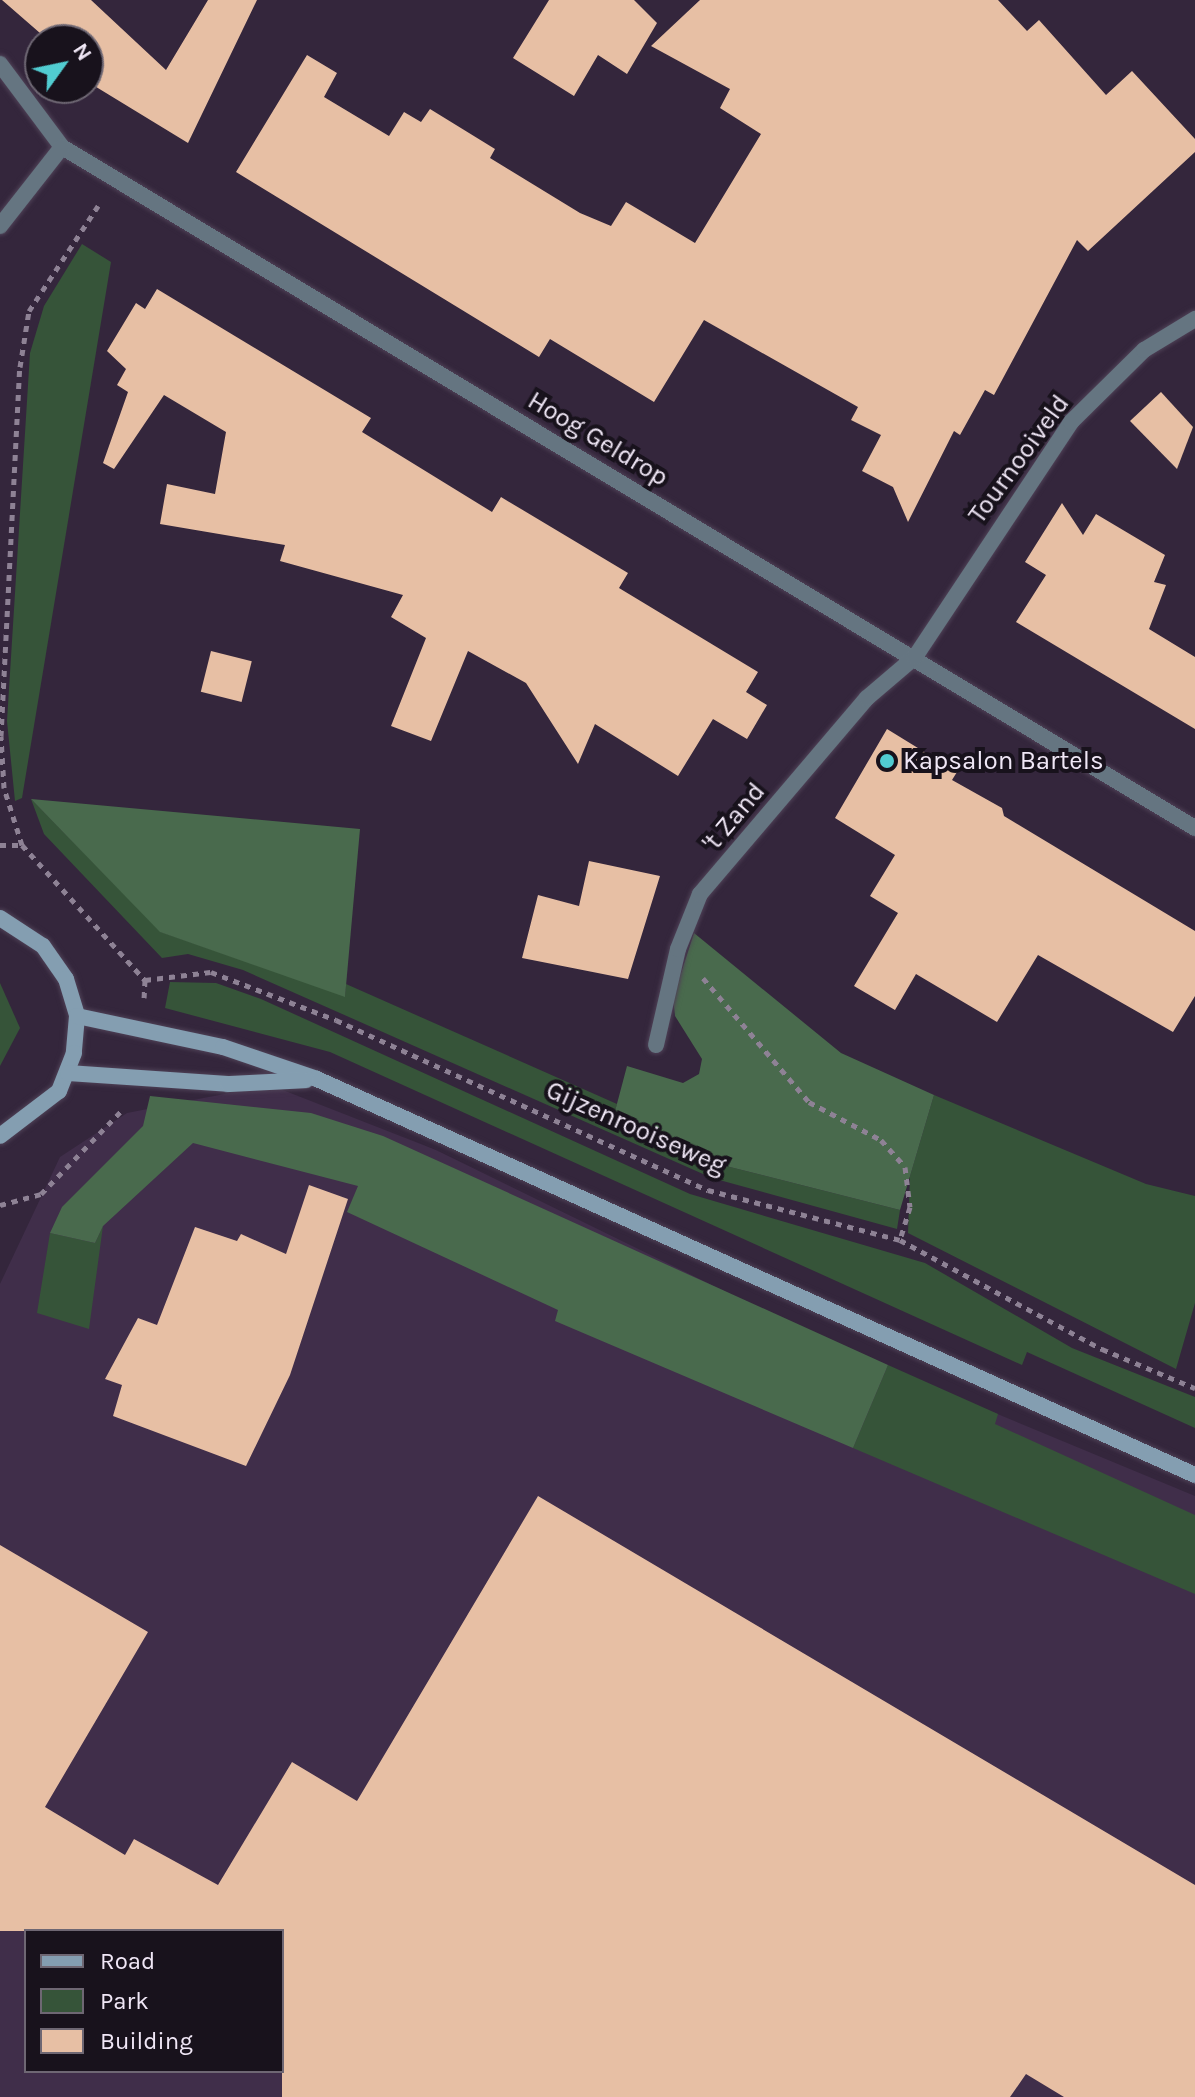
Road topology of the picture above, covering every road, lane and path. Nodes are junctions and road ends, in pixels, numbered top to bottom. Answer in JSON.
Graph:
{"nodes":[{"id":1,"x":0,"y":64,"type":"edge"},
{"id":2,"x":62,"y":147,"type":"junction"},
{"id":3,"x":119,"y":178,"type":"junction"},
{"id":4,"x":0,"y":226,"type":"edge"},
{"id":5,"x":1195,"y":319,"type":"edge"},
{"id":6,"x":915,"y":657,"type":"junction"},
{"id":7,"x":1195,"y":828,"type":"edge"},
{"id":8,"x":0,"y":845,"type":"edge"},
{"id":9,"x":22,"y":845,"type":"junction"},
{"id":10,"x":0,"y":918,"type":"edge"},
{"id":11,"x":678,"y":949,"type":"junction"},
{"id":12,"x":77,"y":1016,"type":"junction"},
{"id":13,"x":656,"y":1045,"type":"dead end"},
{"id":14,"x":68,"y":1073,"type":"junction"},
{"id":15,"x":317,"y":1079,"type":"junction"},
{"id":16,"x":0,"y":1136,"type":"edge"},
{"id":17,"x":900,"y":1240,"type":"junction"},
{"id":18,"x":1193,"y":1388,"type":"edge"},
{"id":19,"x":1195,"y":1475,"type":"edge"}],
"edges":[{"from":1,"to":2,"type":"street","name":"Hoog Geldrop"},
{"from":2,"to":3,"type":"street","name":"Hoog Geldrop"},
{"from":2,"to":4,"type":"street"},
{"from":3,"to":6,"type":"street","name":"Hoog Geldrop"},
{"from":3,"to":9,"type":"path"},
{"from":5,"to":6,"type":"street","name":"Tournooiveld"},
{"from":6,"to":7,"type":"street","name":"Hoog Geldrop"},
{"from":6,"to":11,"type":"street","name":"'t Zand"},
{"from":8,"to":9,"type":"path"},
{"from":9,"to":17,"type":"path","name":"Gijzenrooiseweg"},
{"from":10,"to":12,"type":"main road"},
{"from":11,"to":13,"type":"street","name":"'t Zand"},
{"from":11,"to":17,"type":"path"},
{"from":12,"to":14,"type":"main road"},
{"from":12,"to":15,"type":"main road"},
{"from":14,"to":15,"type":"main road"},
{"from":14,"to":16,"type":"main road"},
{"from":15,"to":19,"type":"main road"},
{"from":17,"to":18,"type":"path","name":"Gijzenrooiseweg"}]}
